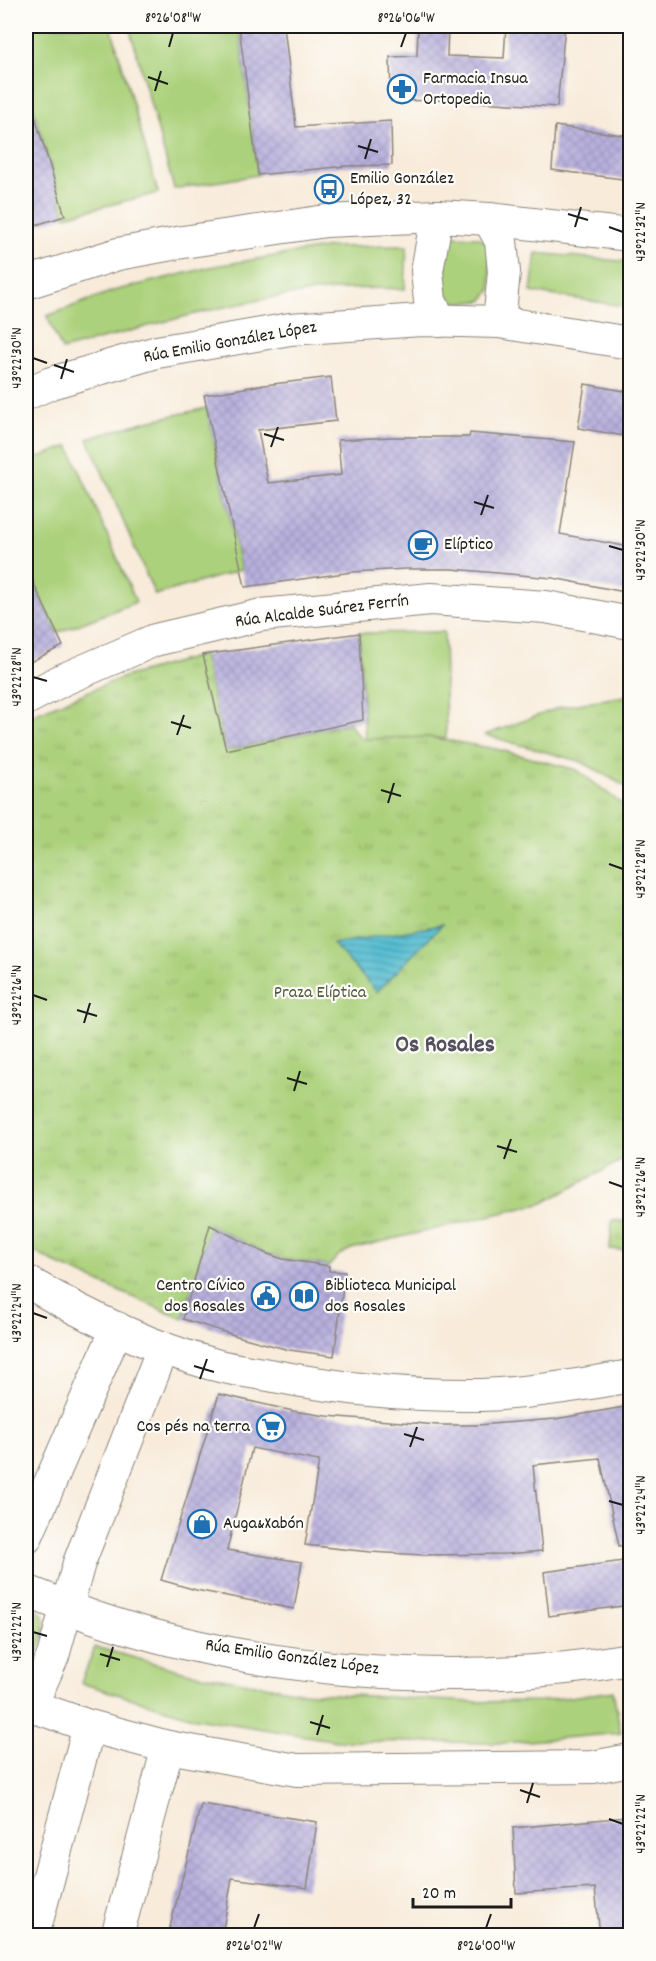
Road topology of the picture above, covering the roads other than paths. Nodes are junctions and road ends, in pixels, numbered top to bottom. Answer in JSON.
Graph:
{"nodes":[{"id":1,"x":437,"y":216,"type":"junction"},
{"id":2,"x":489,"y":219,"type":"junction"},
{"id":3,"x":630,"y":235,"type":"edge"},
{"id":4,"x":26,"y":283,"type":"edge"},
{"id":5,"x":440,"y":321,"type":"junction"},
{"id":6,"x":499,"y":322,"type":"junction"},
{"id":7,"x":630,"y":343,"type":"edge"},
{"id":8,"x":26,"y":394,"type":"edge"},
{"id":9,"x":630,"y":623,"type":"edge"},
{"id":10,"x":26,"y":699,"type":"edge"},
{"id":11,"x":26,"y":1281,"type":"edge"},
{"id":12,"x":117,"y":1328,"type":"junction"},
{"id":13,"x":163,"y":1348,"type":"junction"},
{"id":14,"x":630,"y":1376,"type":"edge"},
{"id":15,"x":26,"y":1538,"type":"edge"},
{"id":16,"x":26,"y":1591,"type":"edge"},
{"id":17,"x":66,"y":1606,"type":"junction"},
{"id":18,"x":630,"y":1659,"type":"edge"},
{"id":19,"x":28,"y":1705,"type":"edge"},
{"id":20,"x":89,"y":1726,"type":"junction"},
{"id":21,"x":168,"y":1747,"type":"junction"},
{"id":22,"x":630,"y":1760,"type":"edge"},
{"id":23,"x":33,"y":1935,"type":"edge"},
{"id":24,"x":117,"y":1935,"type":"edge"}],
"edges":[{"from":1,"to":2,"type":"street"},
{"from":1,"to":4,"type":"street"},
{"from":1,"to":5,"type":"street"},
{"from":2,"to":3,"type":"street"},
{"from":2,"to":6,"type":"street"},
{"from":5,"to":6,"type":"street","name":"Rúa Emilio González López"},
{"from":5,"to":8,"type":"street","name":"Rúa Emilio González López"},
{"from":6,"to":7,"type":"street","name":"Rúa Emilio González López"},
{"from":9,"to":10,"type":"street","name":"Rúa Alcalde Suárez Ferrín"},
{"from":11,"to":12,"type":"street"},
{"from":12,"to":13,"type":"street"},
{"from":12,"to":15,"type":"street"},
{"from":13,"to":14,"type":"street"},
{"from":13,"to":17,"type":"street"},
{"from":16,"to":17,"type":"street","name":"Rúa Emilio González López"},
{"from":17,"to":18,"type":"street","name":"Rúa Emilio González López"},
{"from":17,"to":19,"type":"street"},
{"from":19,"to":20,"type":"street"},
{"from":20,"to":21,"type":"street"},
{"from":20,"to":23,"type":"street"},
{"from":21,"to":22,"type":"street"},
{"from":21,"to":24,"type":"street"}]}
